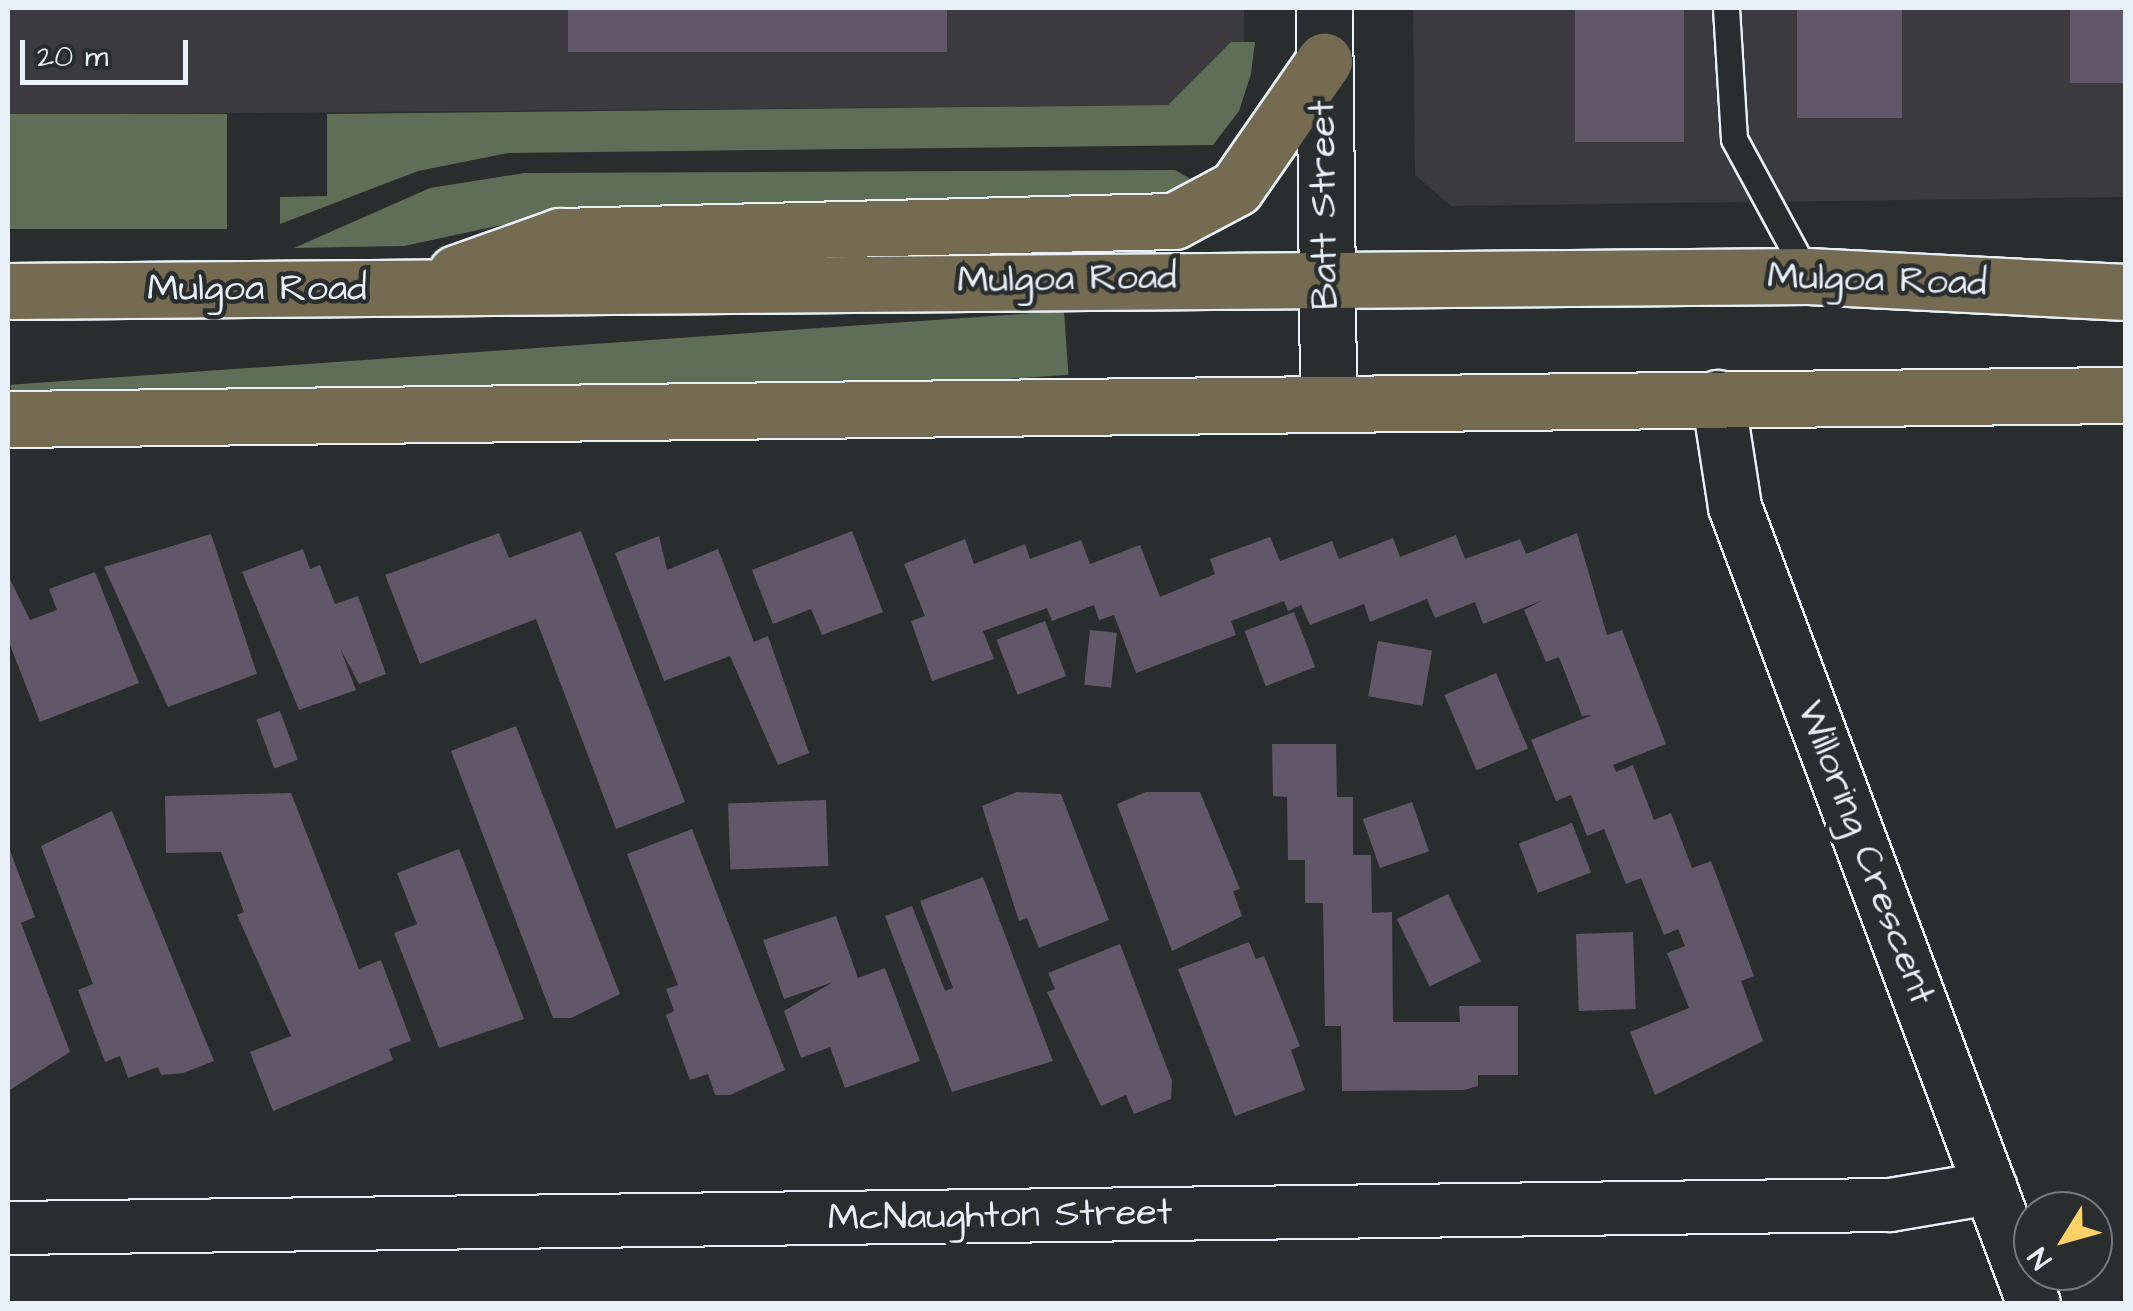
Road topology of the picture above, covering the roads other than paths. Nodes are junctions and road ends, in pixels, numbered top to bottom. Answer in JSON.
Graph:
{"nodes":[{"id":1,"x":1324,"y":8,"type":"edge"},
{"id":2,"x":1726,"y":8,"type":"edge"},
{"id":3,"x":1324,"y":61,"type":"junction"},
{"id":4,"x":1326,"y":276,"type":"junction"},
{"id":5,"x":1808,"y":276,"type":"junction"},
{"id":6,"x":410,"y":289,"type":"junction"},
{"id":7,"x":8,"y":291,"type":"edge"},
{"id":8,"x":2126,"y":292,"type":"edge"},
{"id":9,"x":2126,"y":395,"type":"edge"},
{"id":10,"x":1718,"y":396,"type":"junction"},
{"id":11,"x":1328,"y":403,"type":"junction"},
{"id":12,"x":8,"y":419,"type":"edge"},
{"id":13,"x":1991,"y":1188,"type":"junction"},
{"id":14,"x":8,"y":1228,"type":"edge"},
{"id":15,"x":2034,"y":1304,"type":"edge"}],
"edges":[{"from":1,"to":3,"type":"street","name":"Batt Street"},
{"from":2,"to":5,"type":"lane"},
{"from":3,"to":4,"type":"street","name":"Batt Street"},
{"from":3,"to":6,"type":"main road"},
{"from":4,"to":5,"type":"main road","name":"Mulgoa Road"},
{"from":4,"to":6,"type":"main road","name":"Mulgoa Road"},
{"from":4,"to":11,"type":"street","name":"Batt Street"},
{"from":5,"to":8,"type":"main road","name":"Mulgoa Road"},
{"from":6,"to":7,"type":"main road","name":"Mulgoa Road"},
{"from":9,"to":10,"type":"main road"},
{"from":10,"to":11,"type":"main road"},
{"from":10,"to":13,"type":"street","name":"Willoring Crescent"},
{"from":11,"to":12,"type":"main road"},
{"from":13,"to":14,"type":"street","name":"McNaughton Street"},
{"from":13,"to":15,"type":"street","name":"Willoring Crescent"}]}
